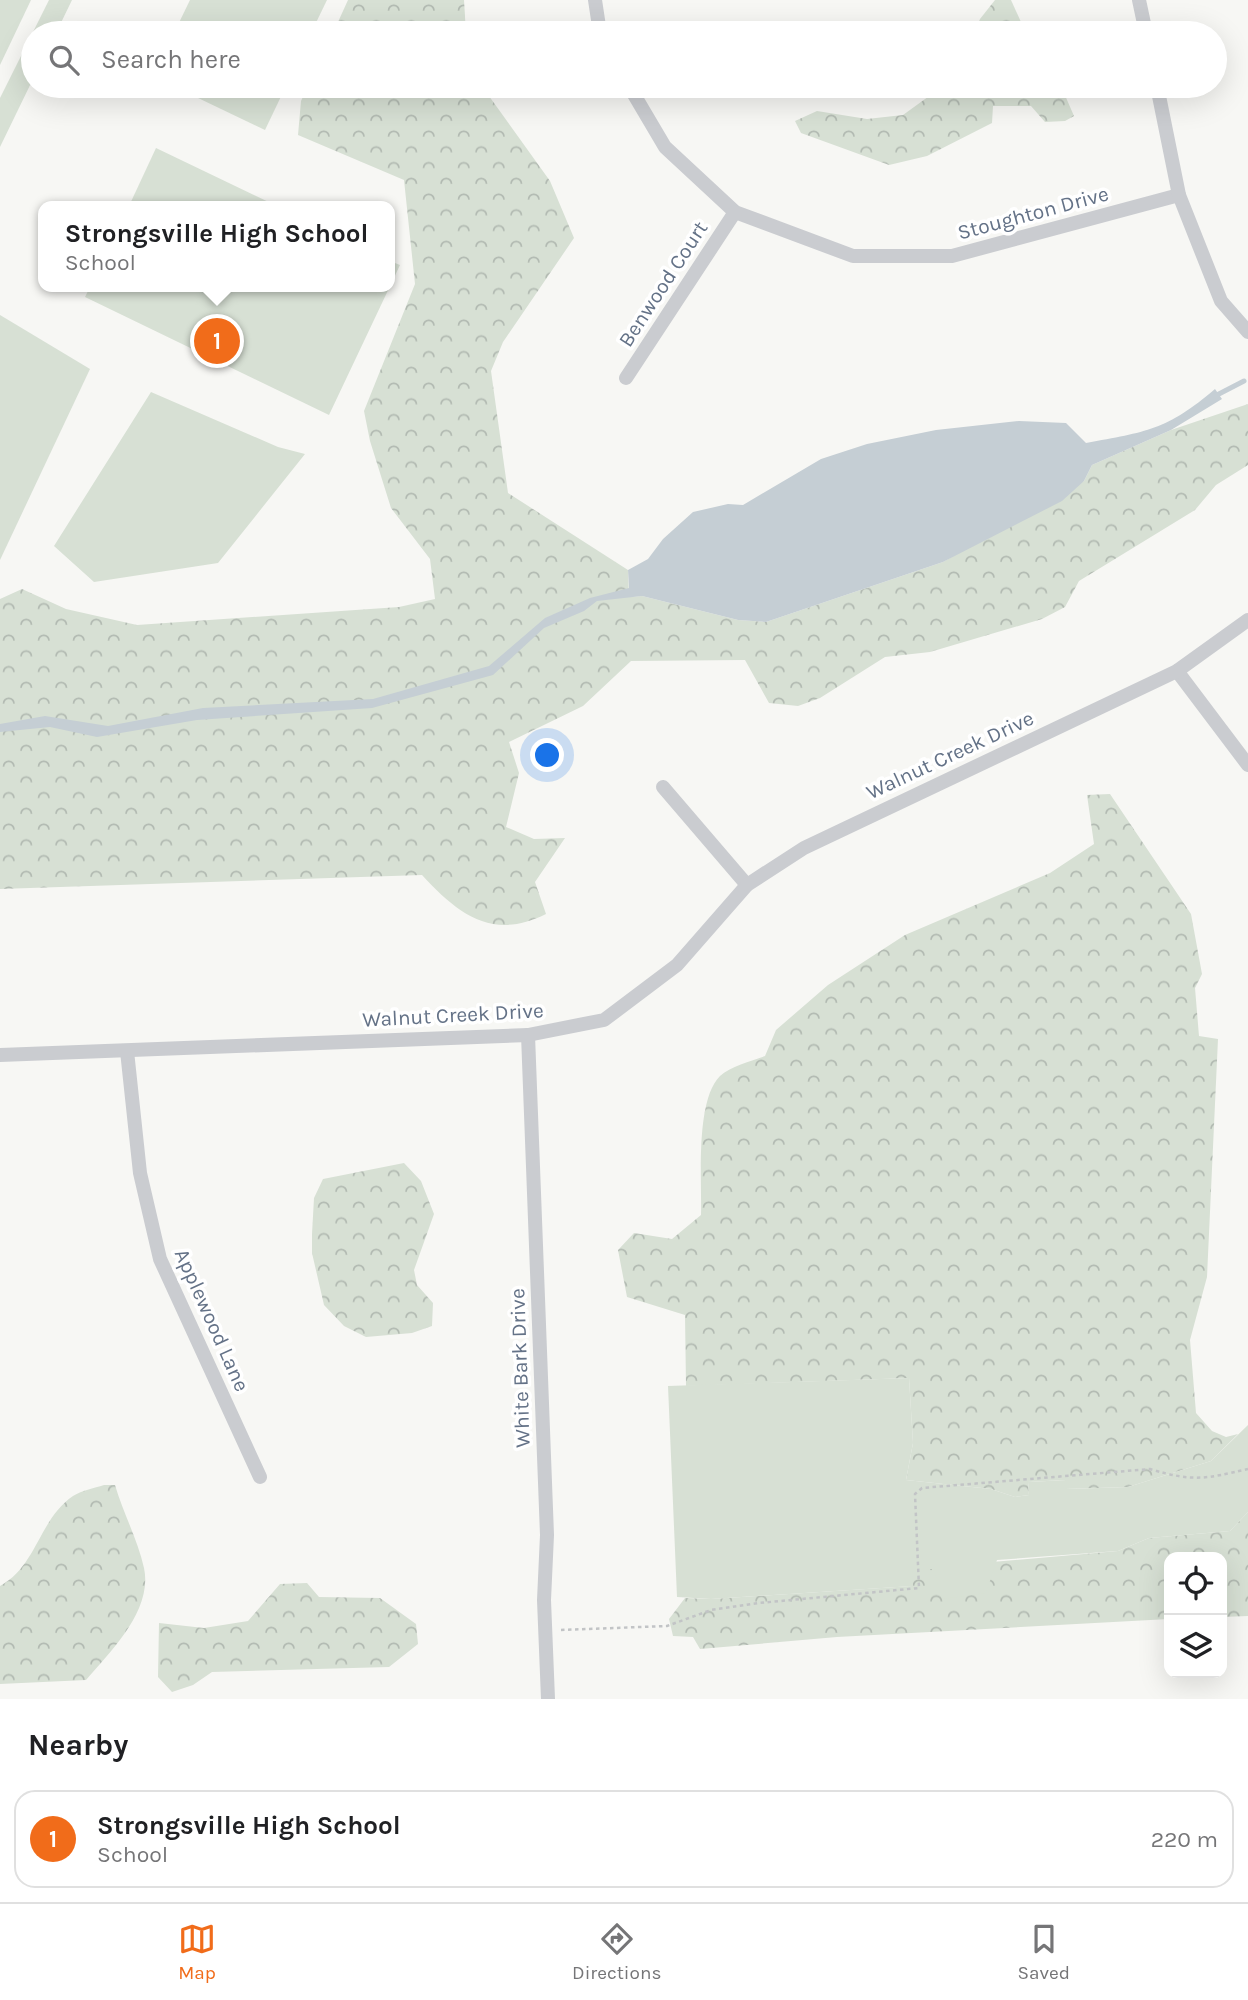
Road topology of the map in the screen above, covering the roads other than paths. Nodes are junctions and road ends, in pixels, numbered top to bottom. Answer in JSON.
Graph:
{"nodes":[{"id":1,"x":595,"y":0,"type":"edge"},
{"id":2,"x":1139,"y":0,"type":"edge"},
{"id":3,"x":598,"y":21,"type":"edge"},
{"id":4,"x":1143,"y":21,"type":"edge"},
{"id":5,"x":636,"y":98,"type":"edge"},
{"id":6,"x":1159,"y":98,"type":"edge"},
{"id":7,"x":1179,"y":195,"type":"junction"},
{"id":8,"x":735,"y":212,"type":"junction"},
{"id":9,"x":1248,"y":332,"type":"edge"},
{"id":10,"x":626,"y":378,"type":"dead end"},
{"id":11,"x":1248,"y":620,"type":"edge"},
{"id":12,"x":1177,"y":671,"type":"junction"},
{"id":13,"x":1248,"y":765,"type":"edge"},
{"id":14,"x":663,"y":786,"type":"dead end"},
{"id":15,"x":747,"y":885,"type":"junction"},
{"id":16,"x":528,"y":1035,"type":"junction"},
{"id":17,"x":127,"y":1051,"type":"junction"},
{"id":18,"x":0,"y":1055,"type":"edge"},
{"id":19,"x":260,"y":1477,"type":"dead end"},
{"id":20,"x":548,"y":1699,"type":"edge"}],
"edges":[{"from":1,"to":3,"type":"street"},
{"from":2,"to":4,"type":"street"},
{"from":5,"to":8,"type":"street","name":"Stoughton Drive"},
{"from":6,"to":7,"type":"street"},
{"from":7,"to":8,"type":"street","name":"Stoughton Drive"},
{"from":7,"to":9,"type":"street"},
{"from":8,"to":10,"type":"street","name":"Benwood Court"},
{"from":11,"to":12,"type":"street","name":"Walnut Creek Drive"},
{"from":12,"to":13,"type":"street"},
{"from":12,"to":15,"type":"street","name":"Walnut Creek Drive"},
{"from":14,"to":15,"type":"street"},
{"from":15,"to":16,"type":"street","name":"Walnut Creek Drive"},
{"from":16,"to":17,"type":"street","name":"Walnut Creek Drive"},
{"from":16,"to":20,"type":"street","name":"White Bark Drive"},
{"from":17,"to":18,"type":"street","name":"Walnut Creek Drive"},
{"from":17,"to":19,"type":"street","name":"Applewood Lane"}]}
